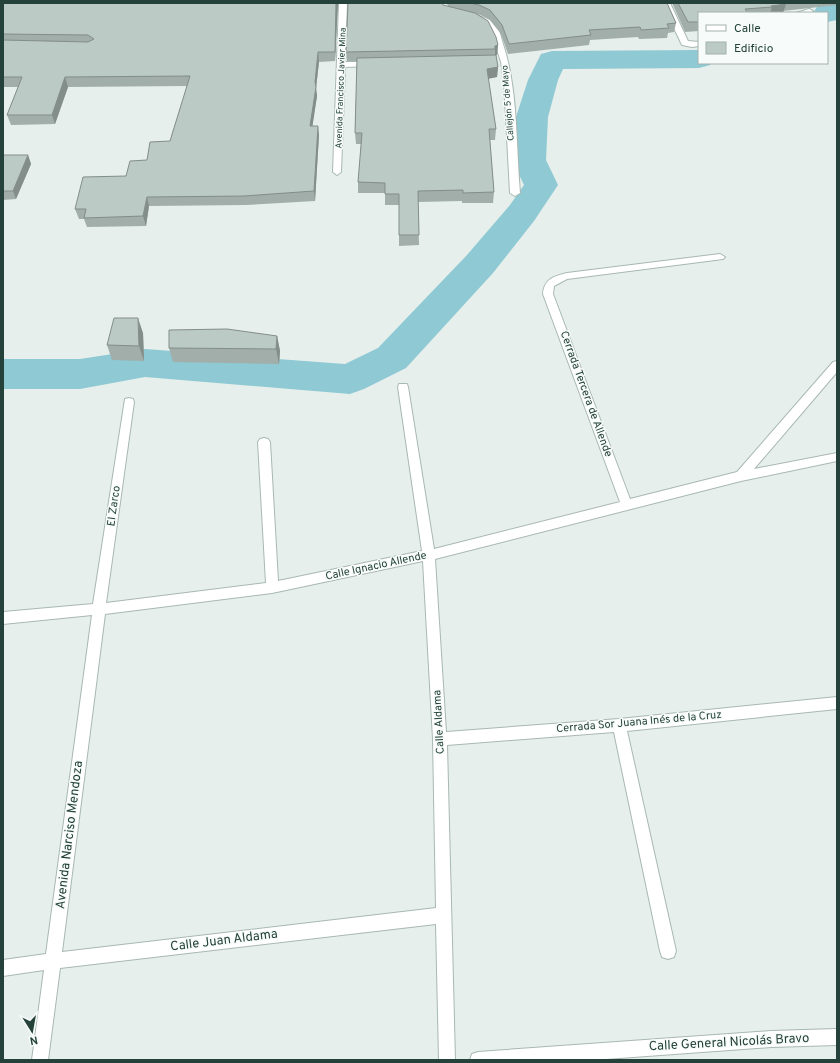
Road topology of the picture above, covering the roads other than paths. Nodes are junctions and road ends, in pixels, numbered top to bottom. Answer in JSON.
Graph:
{"nodes":[{"id":1,"x":343,"y":3,"type":"edge"},
{"id":2,"x":666,"y":3,"type":"edge"},
{"id":3,"x":809,"y":11,"type":"dead end"},
{"id":4,"x":804,"y":12,"type":"edge"},
{"id":5,"x":467,"y":16,"type":"edge"},
{"id":6,"x":698,"y":44,"type":"edge"},
{"id":7,"x":381,"y":64,"type":"edge"},
{"id":8,"x":342,"y":65,"type":"junction"},
{"id":9,"x":337,"y":172,"type":"dead end"},
{"id":10,"x":515,"y":194,"type":"dead end"},
{"id":11,"x":720,"y":257,"type":"dead end"},
{"id":12,"x":837,"y":364,"type":"edge"},
{"id":13,"x":403,"y":386,"type":"dead end"},
{"id":14,"x":129,"y":402,"type":"dead end"},
{"id":15,"x":264,"y":442,"type":"dead end"},
{"id":16,"x":837,"y":457,"type":"edge"},
{"id":17,"x":741,"y":476,"type":"junction"},
{"id":18,"x":627,"y":506,"type":"junction"},
{"id":19,"x":429,"y":555,"type":"junction"},
{"id":20,"x":272,"y":588,"type":"junction"},
{"id":21,"x":99,"y":609,"type":"junction"},
{"id":22,"x":3,"y":618,"type":"edge"},
{"id":23,"x":837,"y":703,"type":"edge"},
{"id":24,"x":620,"y":725,"type":"junction"},
{"id":25,"x":440,"y":739,"type":"junction"},
{"id":26,"x":444,"y":915,"type":"junction"},
{"id":27,"x":668,"y":951,"type":"dead end"},
{"id":28,"x":54,"y":960,"type":"junction"},
{"id":29,"x":3,"y":968,"type":"edge"},
{"id":30,"x":837,"y":1037,"type":"edge"},
{"id":31,"x":40,"y":1060,"type":"edge"},
{"id":32,"x":447,"y":1060,"type":"edge"},
{"id":33,"x":478,"y":1060,"type":"edge"}],
"edges":[{"from":1,"to":8,"type":"street","name":"Avenida Francisco Javier Mina"},
{"from":2,"to":6,"type":"street"},
{"from":3,"to":4,"type":"street"},
{"from":5,"to":10,"type":"street","name":"Callejón 5 de Mayo"},
{"from":7,"to":8,"type":"street"},
{"from":8,"to":9,"type":"street","name":"Avenida Francisco Javier Mina"},
{"from":11,"to":18,"type":"street","name":"Cerrada Tercera de Allende"},
{"from":12,"to":17,"type":"street"},
{"from":13,"to":19,"type":"street","name":"Calle Aldama"},
{"from":14,"to":21,"type":"street","name":"El Zarco"},
{"from":15,"to":20,"type":"street"},
{"from":16,"to":17,"type":"street","name":"Calle Ignacio Allende"},
{"from":17,"to":18,"type":"street","name":"Calle Ignacio Allende"},
{"from":18,"to":19,"type":"street","name":"Calle Ignacio Allende"},
{"from":19,"to":20,"type":"street","name":"Calle Ignacio Allende"},
{"from":19,"to":25,"type":"street","name":"Calle Aldama"},
{"from":20,"to":21,"type":"street","name":"Calle Ignacio Allende"},
{"from":21,"to":22,"type":"street","name":"Calle Ignacio Allende"},
{"from":21,"to":28,"type":"street","name":"Avenida Narciso Mendoza"},
{"from":23,"to":24,"type":"street","name":"Cerrada Sor Juana Inés de la Cruz"},
{"from":24,"to":25,"type":"street","name":"Cerrada Sor Juana Inés de la Cruz"},
{"from":24,"to":27,"type":"street"},
{"from":25,"to":26,"type":"street","name":"Calle Aldama"},
{"from":26,"to":28,"type":"street","name":"Calle Juan Aldama"},
{"from":26,"to":32,"type":"street","name":"Calle Aldama"},
{"from":28,"to":29,"type":"street","name":"Calle Juan Aldama"},
{"from":28,"to":31,"type":"street","name":"Avenida Narciso Mendoza"},
{"from":30,"to":33,"type":"street","name":"Calle General Nicolás Bravo"}]}
